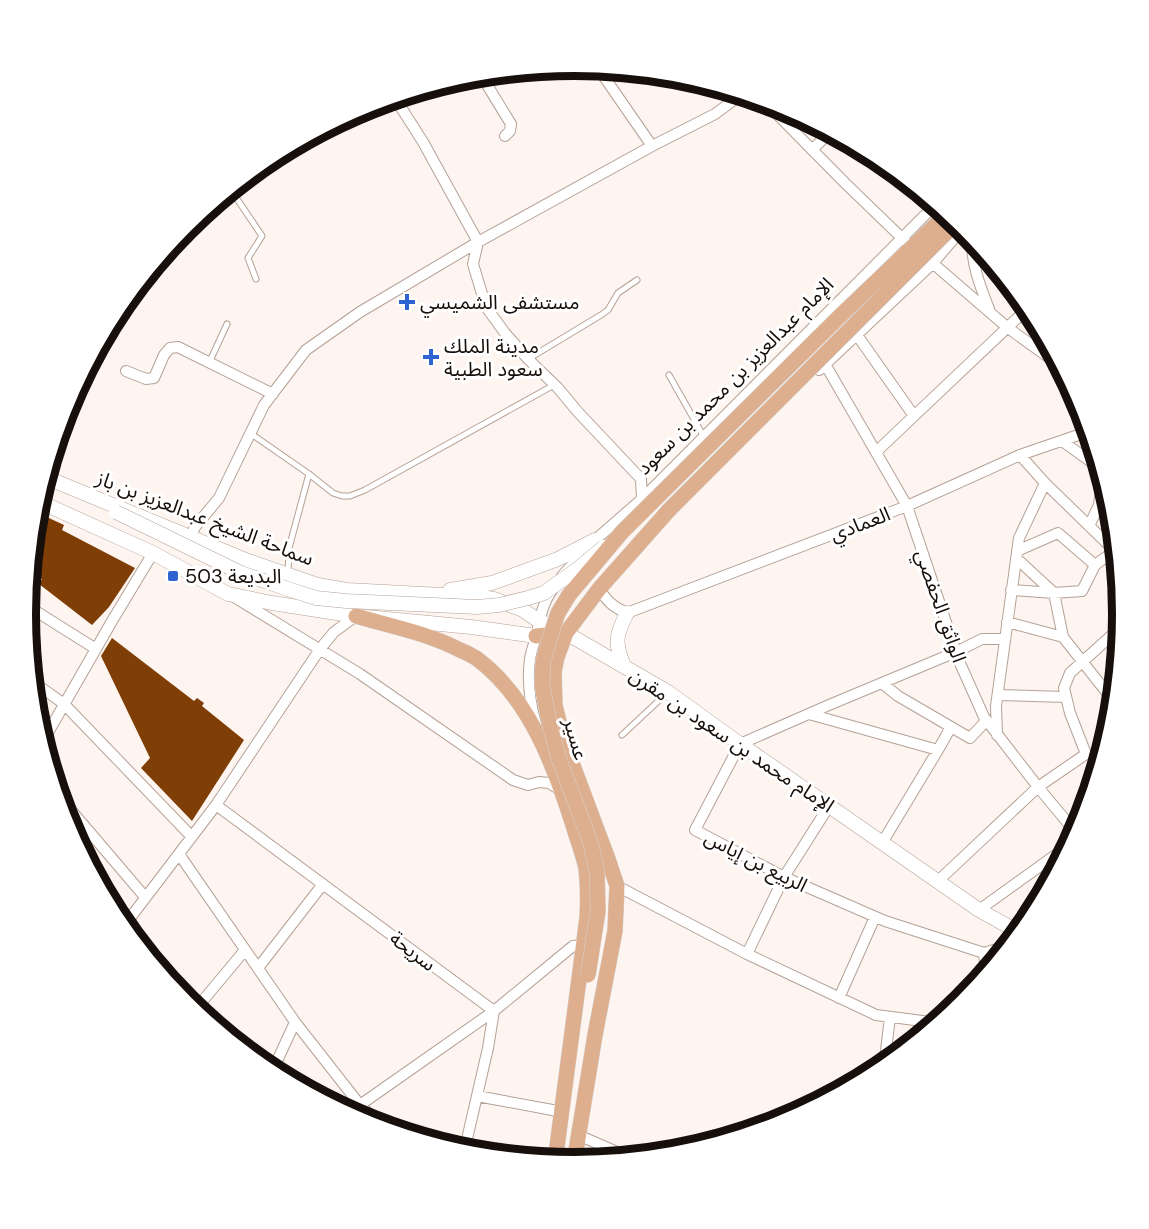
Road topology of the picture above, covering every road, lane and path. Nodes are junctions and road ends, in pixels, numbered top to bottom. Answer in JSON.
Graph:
{"nodes":[{"id":1,"x":604,"y":77,"type":"edge"},
{"id":2,"x":486,"y":84,"type":"edge"},
{"id":3,"x":734,"y":100,"type":"edge"},
{"id":4,"x":399,"y":106,"type":"edge"},
{"id":5,"x":779,"y":116,"type":"edge"},
{"id":6,"x":505,"y":135,"type":"dead end"},
{"id":7,"x":824,"y":138,"type":"edge"},
{"id":8,"x":652,"y":146,"type":"junction"},
{"id":9,"x":812,"y":150,"type":"junction"},
{"id":10,"x":235,"y":197,"type":"edge"},
{"id":11,"x":930,"y":210,"type":"edge"},
{"id":12,"x":941,"y":220,"type":"edge"},
{"id":13,"x":950,"y":229,"type":"edge"},
{"id":14,"x":957,"y":236,"type":"edge"},
{"id":15,"x":902,"y":237,"type":"junction"},
{"id":16,"x":478,"y":242,"type":"junction"},
{"id":17,"x":972,"y":252,"type":"edge"},
{"id":18,"x":933,"y":264,"type":"junction"},
{"id":19,"x":256,"y":279,"type":"dead end"},
{"id":20,"x":637,"y":280,"type":"dead end"},
{"id":21,"x":991,"y":312,"type":"junction"},
{"id":22,"x":1022,"y":314,"type":"edge"},
{"id":23,"x":227,"y":324,"type":"dead end"},
{"id":24,"x":1008,"y":328,"type":"junction"},
{"id":25,"x":861,"y":331,"type":"junction"},
{"id":26,"x":1047,"y":356,"type":"edge"},
{"id":27,"x":528,"y":359,"type":"junction"},
{"id":28,"x":209,"y":363,"type":"junction"},
{"id":29,"x":825,"y":364,"type":"junction"},
{"id":30,"x":126,"y":371,"type":"dead end"},
{"id":31,"x":669,"y":375,"type":"dead end"},
{"id":32,"x":554,"y":385,"type":"junction"},
{"id":33,"x":273,"y":394,"type":"junction"},
{"id":34,"x":914,"y":416,"type":"junction"},
{"id":35,"x":250,"y":433,"type":"junction"},
{"id":36,"x":1082,"y":435,"type":"edge"},
{"id":37,"x":704,"y":437,"type":"junction"},
{"id":38,"x":1062,"y":441,"type":"junction"},
{"id":39,"x":876,"y":452,"type":"junction"},
{"id":40,"x":1020,"y":455,"type":"junction"},
{"id":41,"x":1091,"y":462,"type":"edge"},
{"id":42,"x":309,"y":474,"type":"junction"},
{"id":43,"x":53,"y":481,"type":"edge"},
{"id":44,"x":52,"y":482,"type":"edge"},
{"id":45,"x":1045,"y":483,"type":"junction"},
{"id":46,"x":1100,"y":497,"type":"edge"},
{"id":47,"x":642,"y":499,"type":"junction"},
{"id":48,"x":47,"y":505,"type":"edge"},
{"id":49,"x":907,"y":506,"type":"junction"},
{"id":50,"x":1089,"y":526,"type":"junction"},
{"id":51,"x":622,"y":532,"type":"junction"},
{"id":52,"x":190,"y":538,"type":"junction"},
{"id":53,"x":595,"y":540,"type":"junction"},
{"id":54,"x":1108,"y":544,"type":"edge"},
{"id":55,"x":153,"y":553,"type":"junction"},
{"id":56,"x":1016,"y":555,"type":"junction"},
{"id":57,"x":1109,"y":556,"type":"edge"},
{"id":58,"x":1095,"y":566,"type":"junction"},
{"id":59,"x":288,"y":575,"type":"junction"},
{"id":60,"x":562,"y":576,"type":"joint"},
{"id":61,"x":599,"y":589,"type":"junction"},
{"id":62,"x":1011,"y":590,"type":"junction"},
{"id":63,"x":424,"y":593,"type":"junction"},
{"id":64,"x":1054,"y":593,"type":"junction"},
{"id":65,"x":228,"y":594,"type":"junction"},
{"id":66,"x":36,"y":611,"type":"edge"},
{"id":67,"x":627,"y":613,"type":"junction"},
{"id":68,"x":356,"y":616,"type":"junction"},
{"id":69,"x":1007,"y":622,"type":"junction"},
{"id":70,"x":538,"y":628,"type":"junction"},
{"id":71,"x":566,"y":633,"type":"junction"},
{"id":72,"x":1112,"y":635,"type":"edge"},
{"id":73,"x":1063,"y":637,"type":"junction"},
{"id":74,"x":1005,"y":639,"type":"junction"},
{"id":75,"x":96,"y":649,"type":"junction"},
{"id":76,"x":320,"y":649,"type":"junction"},
{"id":77,"x":956,"y":652,"type":"junction"},
{"id":78,"x":1082,"y":662,"type":"junction"},
{"id":79,"x":624,"y":666,"type":"junction"},
{"id":80,"x":882,"y":683,"type":"junction"},
{"id":81,"x":41,"y":688,"type":"edge"},
{"id":82,"x":668,"y":692,"type":"junction"},
{"id":83,"x":1107,"y":693,"type":"edge"},
{"id":84,"x":998,"y":695,"type":"junction"},
{"id":85,"x":1066,"y":697,"type":"junction"},
{"id":86,"x":64,"y":704,"type":"junction"},
{"id":87,"x":809,"y":714,"type":"junction"},
{"id":88,"x":986,"y":721,"type":"junction"},
{"id":89,"x":951,"y":727,"type":"junction"},
{"id":90,"x":49,"y":731,"type":"edge"},
{"id":91,"x":622,"y":735,"type":"dead end"},
{"id":92,"x":997,"y":735,"type":"junction"},
{"id":93,"x":740,"y":744,"type":"junction"},
{"id":94,"x":542,"y":745,"type":"junction"},
{"id":95,"x":939,"y":750,"type":"junction"},
{"id":96,"x":1038,"y":787,"type":"junction"},
{"id":97,"x":562,"y":791,"type":"junction"},
{"id":98,"x":216,"y":805,"type":"junction"},
{"id":99,"x":829,"y":806,"type":"junction"},
{"id":100,"x":75,"y":815,"type":"edge"},
{"id":101,"x":1070,"y":825,"type":"edge"},
{"id":102,"x":192,"y":837,"type":"junction"},
{"id":103,"x":882,"y":843,"type":"junction"},
{"id":104,"x":178,"y":854,"type":"junction"},
{"id":105,"x":1056,"y":854,"type":"edge"},
{"id":106,"x":784,"y":877,"type":"junction"},
{"id":107,"x":938,"y":881,"type":"junction"},
{"id":108,"x":323,"y":884,"type":"junction"},
{"id":109,"x":616,"y":886,"type":"junction"},
{"id":110,"x":145,"y":897,"type":"junction"},
{"id":111,"x":979,"y":910,"type":"junction"},
{"id":112,"x":875,"y":917,"type":"junction"},
{"id":113,"x":130,"y":918,"type":"edge"},
{"id":114,"x":1012,"y":928,"type":"edge"},
{"id":115,"x":584,"y":945,"type":"junction"},
{"id":116,"x":996,"y":949,"type":"edge"},
{"id":117,"x":245,"y":950,"type":"junction"},
{"id":118,"x":984,"y":953,"type":"junction"},
{"id":119,"x":747,"y":954,"type":"junction"},
{"id":120,"x":985,"y":963,"type":"edge"},
{"id":121,"x":258,"y":968,"type":"junction"},
{"id":122,"x":839,"y":998,"type":"junction"},
{"id":123,"x":202,"y":1002,"type":"edge"},
{"id":124,"x":494,"y":1011,"type":"junction"},
{"id":125,"x":890,"y":1017,"type":"junction"},
{"id":126,"x":295,"y":1022,"type":"junction"},
{"id":127,"x":927,"y":1022,"type":"edge"},
{"id":128,"x":573,"y":1035,"type":"junction"},
{"id":129,"x":886,"y":1054,"type":"edge"},
{"id":130,"x":276,"y":1063,"type":"edge"},
{"id":131,"x":477,"y":1096,"type":"junction"},
{"id":132,"x":360,"y":1105,"type":"junction"},
{"id":133,"x":358,"y":1107,"type":"edge"},
{"id":134,"x":367,"y":1111,"type":"edge"},
{"id":135,"x":563,"y":1112,"type":"junction"},
{"id":136,"x":578,"y":1135,"type":"junction"},
{"id":137,"x":466,"y":1142,"type":"edge"},
{"id":138,"x":616,"y":1151,"type":"edge"},
{"id":139,"x":557,"y":1153,"type":"edge"},
{"id":140,"x":576,"y":1153,"type":"edge"}],
"edges":[{"from":1,"to":8,"type":"street"},
{"from":2,"to":6,"type":"street"},
{"from":3,"to":8,"type":"street"},
{"from":4,"to":16,"type":"street"},
{"from":5,"to":9,"type":"street"},
{"from":7,"to":9,"type":"street"},
{"from":8,"to":16,"type":"street"},
{"from":9,"to":15,"type":"street"},
{"from":10,"to":19,"type":"lane"},
{"from":11,"to":15,"type":"street","name":"الإمام عبدالعزيز بن محمد بن سعود"},
{"from":12,"to":51,"type":"main road","name":"الإمام عبدالعزيز بن محمد بن سعود","bridge":true},
{"from":13,"to":61,"type":"main road","bridge":true},
{"from":14,"to":18,"type":"street"},
{"from":15,"to":18,"type":"street"},
{"from":15,"to":37,"type":"street","name":"الإمام عبدالعزيز بن محمد بن سعود"},
{"from":16,"to":27,"type":"street"},
{"from":16,"to":33,"type":"street"},
{"from":17,"to":21,"type":"street"},
{"from":18,"to":21,"type":"street"},
{"from":18,"to":25,"type":"street"},
{"from":20,"to":27,"type":"lane"},
{"from":21,"to":24,"type":"street"},
{"from":22,"to":24,"type":"street"},
{"from":23,"to":28,"type":"lane"},
{"from":24,"to":26,"type":"street"},
{"from":24,"to":34,"type":"street"},
{"from":25,"to":29,"type":"street"},
{"from":25,"to":34,"type":"street"},
{"from":27,"to":32,"type":"street"},
{"from":28,"to":30,"type":"street"},
{"from":28,"to":33,"type":"street"},
{"from":29,"to":39,"type":"street","name":"الواثق الحفصي"},
{"from":29,"to":61,"type":"street"},
{"from":31,"to":37,"type":"lane"},
{"from":32,"to":42,"type":"lane"},
{"from":32,"to":47,"type":"street"},
{"from":33,"to":35,"type":"street"},
{"from":34,"to":39,"type":"street"},
{"from":35,"to":42,"type":"lane"},
{"from":35,"to":52,"type":"street"},
{"from":36,"to":38,"type":"street","name":"العمادي"},
{"from":37,"to":47,"type":"street","name":"الإمام عبدالعزيز بن محمد بن سعود"},
{"from":38,"to":40,"type":"street","name":"العمادي"},
{"from":38,"to":41,"type":"street"},
{"from":39,"to":49,"type":"street","name":"الواثق الحفصي"},
{"from":40,"to":45,"type":"street"},
{"from":40,"to":49,"type":"street","name":"العمادي"},
{"from":42,"to":59,"type":"lane"},
{"from":43,"to":52,"type":"street","name":"سماحة الشيخ عبدالعزيز بن باز"},
{"from":44,"to":51,"type":"street","bridge":true},
{"from":45,"to":50,"type":"street"},
{"from":45,"to":56,"type":"street"},
{"from":46,"to":50,"type":"street"},
{"from":47,"to":53,"type":"street","name":"الإمام عبدالعزيز بن محمد بن سعود"},
{"from":48,"to":55,"type":"street"},
{"from":49,"to":67,"type":"street","name":"العمادي"},
{"from":49,"to":77,"type":"street","name":"الواثق الحفصي"},
{"from":50,"to":54,"type":"street"},
{"from":51,"to":128,"type":"main road","name":"عسير","bridge":true},
{"from":52,"to":59,"type":"street","name":"سماحة الشيخ عبدالعزيز بن باز"},
{"from":53,"to":60,"type":"street","name":"الإمام عبدالعزيز بن محمد بن سعود"},
{"from":53,"to":63,"type":"street"},
{"from":55,"to":65,"type":"street"},
{"from":55,"to":75,"type":"street"},
{"from":56,"to":58,"type":"street"},
{"from":56,"to":62,"type":"street"},
{"from":56,"to":64,"type":"street"},
{"from":57,"to":58,"type":"street"},
{"from":58,"to":64,"type":"street"},
{"from":59,"to":63,"type":"street","name":"سماحة الشيخ عبدالعزيز بن باز"},
{"from":60,"to":70,"type":"street","name":"عسير"},
{"from":61,"to":67,"type":"street"},
{"from":61,"to":71,"type":"main road"},
{"from":62,"to":64,"type":"street"},
{"from":62,"to":69,"type":"street"},
{"from":63,"to":70,"type":"street"},
{"from":64,"to":73,"type":"street"},
{"from":65,"to":68,"type":"street"},
{"from":65,"to":76,"type":"street"},
{"from":66,"to":75,"type":"street"},
{"from":67,"to":79,"type":"street"},
{"from":68,"to":70,"type":"street"},
{"from":68,"to":76,"type":"street"},
{"from":68,"to":94,"type":"main road"},
{"from":69,"to":73,"type":"street"},
{"from":69,"to":74,"type":"street"},
{"from":70,"to":71,"type":"main road"},
{"from":70,"to":94,"type":"street","name":"عسير"},
{"from":71,"to":79,"type":"street","name":"الإمام محمد بن سعود بن مقرن"},
{"from":71,"to":109,"type":"main road"},
{"from":72,"to":78,"type":"street"},
{"from":73,"to":78,"type":"street"},
{"from":74,"to":77,"type":"street"},
{"from":74,"to":84,"type":"street"},
{"from":75,"to":86,"type":"street"},
{"from":76,"to":97,"type":"street"},
{"from":76,"to":98,"type":"street"},
{"from":77,"to":80,"type":"street"},
{"from":77,"to":88,"type":"street","name":"الواثق الحفصي"},
{"from":78,"to":83,"type":"street"},
{"from":78,"to":85,"type":"street"},
{"from":79,"to":82,"type":"street","name":"الإمام محمد بن سعود بن مقرن"},
{"from":80,"to":87,"type":"street"},
{"from":80,"to":89,"type":"street"},
{"from":81,"to":86,"type":"street"},
{"from":82,"to":91,"type":"lane"},
{"from":82,"to":93,"type":"street","name":"الإمام محمد بن سعود بن مقرن"},
{"from":84,"to":85,"type":"street"},
{"from":84,"to":92,"type":"street"},
{"from":85,"to":96,"type":"street"},
{"from":86,"to":90,"type":"street"},
{"from":86,"to":102,"type":"street"},
{"from":87,"to":93,"type":"street"},
{"from":87,"to":95,"type":"street"},
{"from":88,"to":89,"type":"street"},
{"from":88,"to":92,"type":"street","name":"الواثق الحفصي"},
{"from":89,"to":95,"type":"street"},
{"from":92,"to":96,"type":"street","name":"الواثق الحفصي"},
{"from":93,"to":99,"type":"street","name":"الإمام محمد بن سعود بن مقرن"},
{"from":93,"to":106,"type":"street","name":"الربيع بن إياس"},
{"from":94,"to":97,"type":"main road"},
{"from":95,"to":103,"type":"street"},
{"from":96,"to":101,"type":"street","name":"الواثق الحفصي"},
{"from":96,"to":107,"type":"street"},
{"from":97,"to":115,"type":"main road"},
{"from":98,"to":102,"type":"street"},
{"from":98,"to":108,"type":"street","name":"سريحة"},
{"from":99,"to":103,"type":"street","name":"الإمام محمد بن سعود بن مقرن"},
{"from":99,"to":106,"type":"street"},
{"from":100,"to":110,"type":"street"},
{"from":102,"to":104,"type":"street"},
{"from":103,"to":107,"type":"street","name":"الإمام محمد بن سعود بن مقرن"},
{"from":104,"to":110,"type":"street"},
{"from":104,"to":117,"type":"street"},
{"from":105,"to":111,"type":"street"},
{"from":106,"to":112,"type":"street","name":"الربيع بن إياس"},
{"from":106,"to":119,"type":"street"},
{"from":107,"to":111,"type":"street","name":"الإمام محمد بن سعود بن مقرن"},
{"from":108,"to":121,"type":"street"},
{"from":108,"to":124,"type":"street","name":"سريحة"},
{"from":109,"to":119,"type":"street"},
{"from":109,"to":136,"type":"main road"},
{"from":110,"to":113,"type":"street"},
{"from":111,"to":114,"type":"street","name":"الإمام محمد بن سعود بن مقرن"},
{"from":112,"to":118,"type":"street","name":"الربيع بن إياس"},
{"from":112,"to":122,"type":"street"},
{"from":115,"to":124,"type":"street"},
{"from":115,"to":128,"type":"main road"},
{"from":116,"to":118,"type":"street"},
{"from":117,"to":121,"type":"street"},
{"from":117,"to":123,"type":"street"},
{"from":118,"to":120,"type":"street"},
{"from":119,"to":122,"type":"street"},
{"from":121,"to":126,"type":"street"},
{"from":122,"to":125,"type":"street"},
{"from":124,"to":131,"type":"street"},
{"from":124,"to":132,"type":"street"},
{"from":125,"to":127,"type":"street"},
{"from":125,"to":129,"type":"street"},
{"from":126,"to":130,"type":"street"},
{"from":126,"to":132,"type":"street"},
{"from":128,"to":135,"type":"main road"},
{"from":131,"to":135,"type":"street"},
{"from":131,"to":137,"type":"street"},
{"from":132,"to":133,"type":"street"},
{"from":132,"to":134,"type":"street"},
{"from":135,"to":139,"type":"main road"},
{"from":136,"to":138,"type":"street"},
{"from":136,"to":140,"type":"main road"}]}
